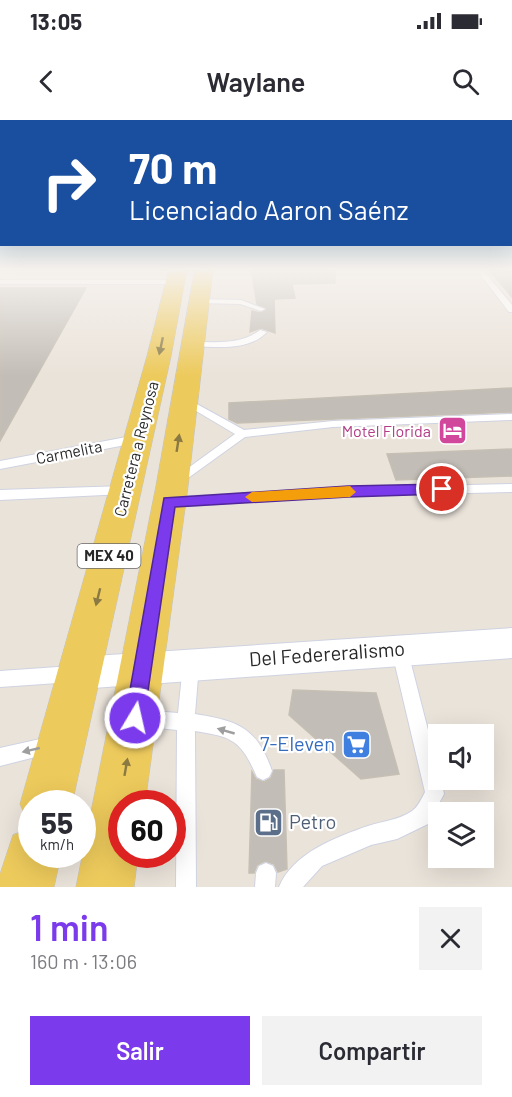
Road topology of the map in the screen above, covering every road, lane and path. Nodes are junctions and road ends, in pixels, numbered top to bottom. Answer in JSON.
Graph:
{"nodes":[{"id":1,"x":178,"y":305,"type":"edge"},
{"id":2,"x":187,"y":305,"type":"edge"},
{"id":3,"x":249,"y":305,"type":"edge"},
{"id":4,"x":261,"y":309,"type":"dead end"},
{"id":5,"x":263,"y":333,"type":"dead end"},
{"id":6,"x":194,"y":344,"type":"junction"},
{"id":7,"x":184,"y":400,"type":"junction"},
{"id":8,"x":512,"y":417,"type":"edge"},
{"id":9,"x":242,"y":434,"type":"junction"},
{"id":10,"x":138,"y":438,"type":"junction"},
{"id":11,"x":0,"y":465,"type":"edge"},
{"id":12,"x":512,"y":488,"type":"edge"},
{"id":13,"x":125,"y":490,"type":"junction"},
{"id":14,"x":170,"y":494,"type":"junction"},
{"id":15,"x":0,"y":495,"type":"edge"},
{"id":16,"x":512,"y":643,"type":"edge"},
{"id":17,"x":399,"y":649,"type":"junction"},
{"id":18,"x":192,"y":664,"type":"junction"},
{"id":19,"x":142,"y":667,"type":"junction"},
{"id":20,"x":79,"y":673,"type":"junction"},
{"id":21,"x":0,"y":679,"type":"edge"},
{"id":22,"x":135,"y":718,"type":"junction"},
{"id":23,"x":186,"y":723,"type":"junction"},
{"id":24,"x":62,"y":743,"type":"junction"},
{"id":25,"x":0,"y":757,"type":"edge"},
{"id":26,"x":263,"y":771,"type":"dead end"},
{"id":27,"x":50,"y":790,"type":"edge"},
{"id":28,"x":30,"y":868,"type":"edge"},
{"id":29,"x":25,"y":887,"type":"edge"},
{"id":30,"x":105,"y":887,"type":"edge"},
{"id":31,"x":186,"y":887,"type":"edge"},
{"id":32,"x":289,"y":887,"type":"edge"}],
"edges":[{"from":1,"to":10,"type":"main road","name":"Carretera a Reynosa","number":"MEX 40","one_way":true},
{"from":2,"to":6,"type":"main road","name":"Carretera a Reynosa","number":"MEX 40"},
{"from":3,"to":4,"type":"lane"},
{"from":5,"to":6,"type":"lane"},
{"from":6,"to":7,"type":"main road","name":"Carretera a Reynosa","number":"MEX 40"},
{"from":7,"to":9,"type":"lane"},
{"from":14,"to":7,"type":"main road","name":"Carretera a Reynosa","number":"MEX 40","one_way":true},
{"from":8,"to":9,"type":"lane"},
{"from":9,"to":14,"type":"lane"},
{"from":10,"to":11,"type":"lane","name":"Carmelita"},
{"from":10,"to":13,"type":"main road","name":"Carretera a Reynosa","number":"MEX 40"},
{"from":12,"to":14,"type":"lane"},
{"from":13,"to":15,"type":"lane"},
{"from":13,"to":20,"type":"main road","name":"Carretera a Reynosa","number":"MEX 40","one_way":true},
{"from":14,"to":19,"type":"main road","name":"Carretera a Reynosa","number":"MEX 40"},
{"from":16,"to":17,"type":"street","name":"Del Federeralismo"},
{"from":17,"to":18,"type":"street","name":"Del Federeralismo"},
{"from":17,"to":32,"type":"lane"},
{"from":18,"to":19,"type":"street","name":"Del Federeralismo"},
{"from":18,"to":23,"type":"lane"},
{"from":19,"to":20,"type":"street","name":"Del Federeralismo"},
{"from":19,"to":22,"type":"main road","name":"Carretera a Reynosa","number":"MEX 40"},
{"from":20,"to":21,"type":"lane"},
{"from":20,"to":24,"type":"main road","name":"Carretera a Reynosa","number":"MEX 40"},
{"from":22,"to":23,"type":"lane"},
{"from":30,"to":22,"type":"main road","name":"Carretera a Reynosa","number":"MEX 40","one_way":true},
{"from":26,"to":23,"type":"lane","one_way":true},
{"from":23,"to":31,"type":"lane"},
{"from":24,"to":25,"type":"lane","one_way":true},
{"from":24,"to":27,"type":"main road","name":"Carretera a Reynosa","number":"MEX 40"},
{"from":28,"to":29,"type":"main road"}]}
